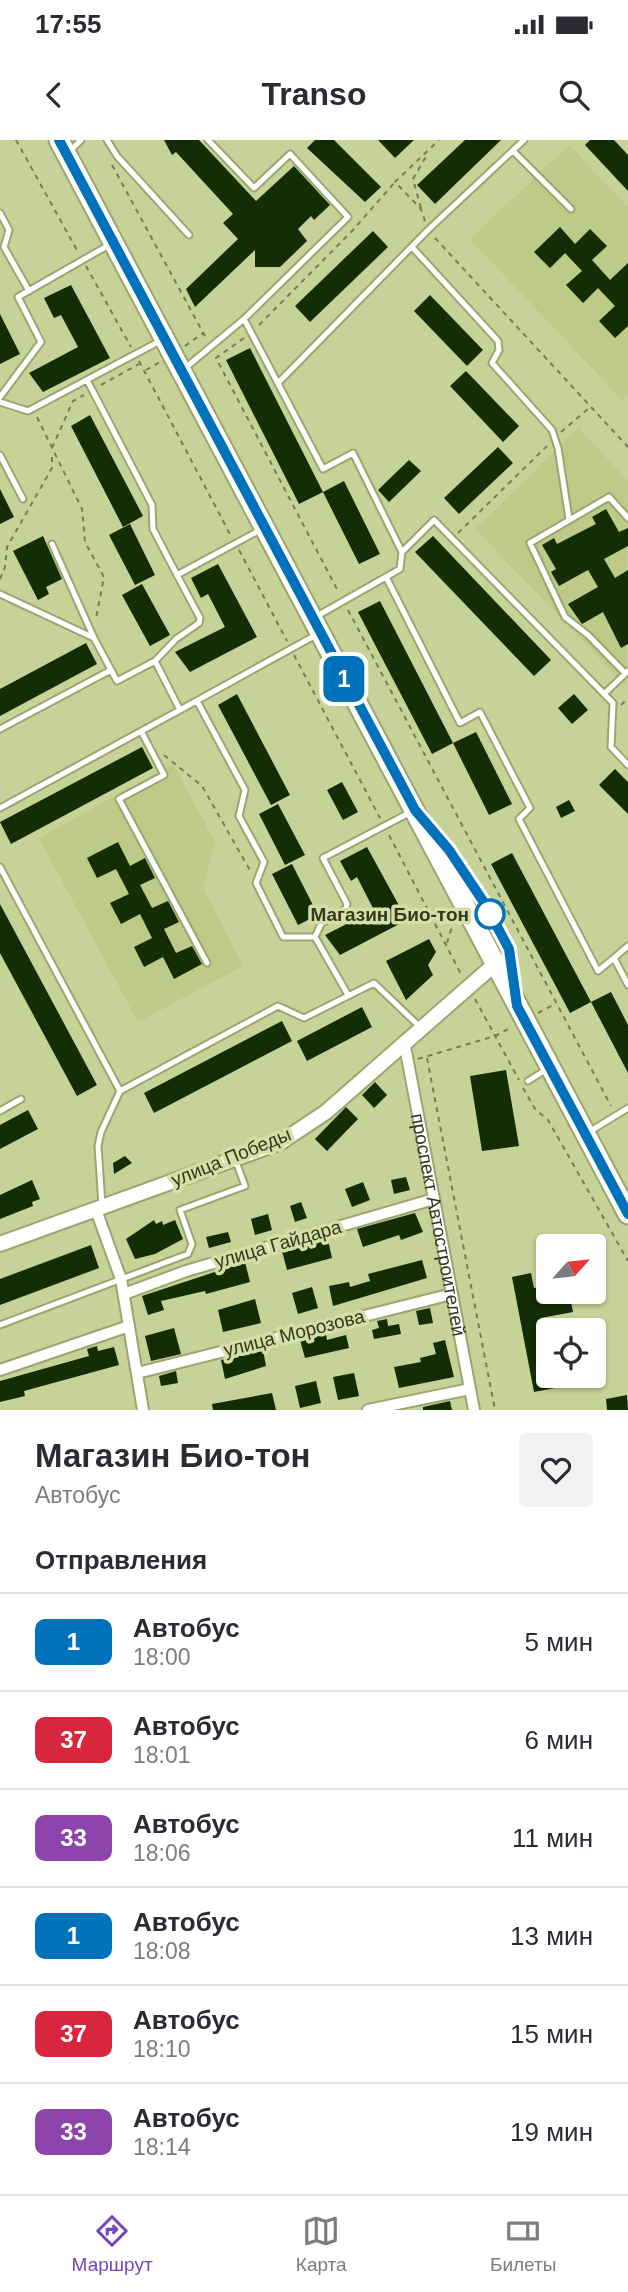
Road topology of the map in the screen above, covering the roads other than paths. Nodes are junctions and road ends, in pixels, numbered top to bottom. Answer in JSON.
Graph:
{"nodes":[{"id":1,"x":81,"y":140,"type":"edge"},
{"id":2,"x":107,"y":140,"type":"edge"},
{"id":3,"x":208,"y":140,"type":"edge"},
{"id":4,"x":524,"y":140,"type":"edge"},
{"id":5,"x":63,"y":147,"type":"edge"},
{"id":6,"x":513,"y":151,"type":"junction"},
{"id":7,"x":570,"y":209,"type":"dead end"},
{"id":8,"x":0,"y":213,"type":"edge"},
{"id":9,"x":189,"y":235,"type":"dead end"},
{"id":10,"x":112,"y":244,"type":"junction"},
{"id":11,"x":412,"y":247,"type":"junction"},
{"id":12,"x":29,"y":291,"type":"junction"},
{"id":13,"x":244,"y":319,"type":"junction"},
{"id":14,"x":163,"y":340,"type":"junction"},
{"id":15,"x":180,"y":371,"type":"junction"},
{"id":16,"x":87,"y":380,"type":"junction"},
{"id":17,"x":279,"y":382,"type":"junction"},
{"id":18,"x":0,"y":400,"type":"edge"},
{"id":19,"x":0,"y":455,"type":"edge"},
{"id":20,"x":23,"y":499,"type":"dead end"},
{"id":21,"x":628,"y":518,"type":"edge"},
{"id":22,"x":569,"y":519,"type":"junction"},
{"id":23,"x":264,"y":528,"type":"junction"},
{"id":24,"x":52,"y":544,"type":"dead end"},
{"id":25,"x":402,"y":552,"type":"junction"},
{"id":26,"x":177,"y":575,"type":"junction"},
{"id":27,"x":386,"y":577,"type":"junction"},
{"id":28,"x":0,"y":594,"type":"edge"},
{"id":29,"x":315,"y":626,"type":"junction"},
{"id":30,"x":92,"y":635,"type":"junction"},
{"id":31,"x":155,"y":661,"type":"junction"},
{"id":32,"x":111,"y":670,"type":"junction"},
{"id":33,"x":627,"y":672,"type":"edge"},
{"id":34,"x":604,"y":694,"type":"junction"},
{"id":35,"x":197,"y":701,"type":"junction"},
{"id":36,"x":180,"y":710,"type":"junction"},
{"id":37,"x":0,"y":729,"type":"edge"},
{"id":38,"x":141,"y":731,"type":"junction"},
{"id":39,"x":628,"y":765,"type":"edge"},
{"id":40,"x":0,"y":808,"type":"edge"},
{"id":41,"x":415,"y":810,"type":"junction"},
{"id":42,"x":0,"y":867,"type":"edge"},
{"id":43,"x":315,"y":937,"type":"junction"},
{"id":44,"x":628,"y":946,"type":"edge"},
{"id":45,"x":614,"y":958,"type":"junction"},
{"id":46,"x":207,"y":963,"type":"dead end"},
{"id":47,"x":495,"y":964,"type":"junction"},
{"id":48,"x":628,"y":985,"type":"edge"},
{"id":49,"x":348,"y":995,"type":"junction"},
{"id":50,"x":517,"y":1006,"type":"junction"},
{"id":51,"x":420,"y":1027,"type":"junction"},
{"id":52,"x":404,"y":1041,"type":"junction"},
{"id":53,"x":550,"y":1068,"type":"junction"},
{"id":54,"x":528,"y":1081,"type":"dead end"},
{"id":55,"x":120,"y":1091,"type":"junction"},
{"id":56,"x":21,"y":1099,"type":"dead end"},
{"id":57,"x":628,"y":1108,"type":"edge"},
{"id":58,"x":0,"y":1111,"type":"edge"},
{"id":59,"x":585,"y":1134,"type":"junction"},
{"id":60,"x":235,"y":1159,"type":"junction"},
{"id":61,"x":434,"y":1199,"type":"junction"},
{"id":62,"x":99,"y":1208,"type":"junction"},
{"id":63,"x":628,"y":1214,"type":"edge"},
{"id":64,"x":0,"y":1244,"type":"edge"},
{"id":65,"x":121,"y":1279,"type":"junction"},
{"id":66,"x":124,"y":1294,"type":"junction"},
{"id":67,"x":452,"y":1294,"type":"junction"},
{"id":68,"x":0,"y":1325,"type":"edge"},
{"id":69,"x":129,"y":1326,"type":"junction"},
{"id":70,"x":0,"y":1370,"type":"edge"},
{"id":71,"x":137,"y":1373,"type":"junction"},
{"id":72,"x":470,"y":1389,"type":"junction"},
{"id":73,"x":143,"y":1410,"type":"edge"},
{"id":74,"x":368,"y":1410,"type":"edge"},
{"id":75,"x":474,"y":1410,"type":"edge"}],
"edges":[{"from":1,"to":5,"type":"lane"},
{"from":2,"to":9,"type":"lane"},
{"from":3,"to":13,"type":"lane"},
{"from":4,"to":6,"type":"lane"},
{"from":5,"to":10,"type":"highway"},
{"from":6,"to":7,"type":"lane"},
{"from":6,"to":11,"type":"lane"},
{"from":8,"to":12,"type":"lane"},
{"from":10,"to":12,"type":"lane"},
{"from":10,"to":14,"type":"highway"},
{"from":11,"to":17,"type":"lane"},
{"from":11,"to":22,"type":"lane"},
{"from":12,"to":18,"type":"lane"},
{"from":13,"to":15,"type":"lane"},
{"from":13,"to":17,"type":"lane"},
{"from":14,"to":15,"type":"highway"},
{"from":14,"to":16,"type":"lane"},
{"from":15,"to":23,"type":"highway"},
{"from":16,"to":18,"type":"lane"},
{"from":16,"to":26,"type":"lane"},
{"from":17,"to":25,"type":"lane"},
{"from":19,"to":20,"type":"lane"},
{"from":21,"to":22,"type":"lane"},
{"from":22,"to":33,"type":"lane"},
{"from":23,"to":26,"type":"lane"},
{"from":23,"to":29,"type":"highway"},
{"from":24,"to":30,"type":"lane"},
{"from":25,"to":27,"type":"lane"},
{"from":25,"to":34,"type":"lane"},
{"from":26,"to":31,"type":"lane"},
{"from":27,"to":29,"type":"lane"},
{"from":27,"to":45,"type":"lane"},
{"from":28,"to":30,"type":"lane"},
{"from":29,"to":35,"type":"lane"},
{"from":29,"to":41,"type":"highway"},
{"from":30,"to":32,"type":"lane"},
{"from":31,"to":32,"type":"lane"},
{"from":31,"to":36,"type":"lane"},
{"from":32,"to":37,"type":"lane"},
{"from":33,"to":34,"type":"lane"},
{"from":34,"to":39,"type":"lane"},
{"from":35,"to":36,"type":"lane"},
{"from":35,"to":43,"type":"lane"},
{"from":36,"to":38,"type":"lane"},
{"from":38,"to":40,"type":"lane"},
{"from":38,"to":46,"type":"lane"},
{"from":41,"to":43,"type":"lane"},
{"from":41,"to":47,"type":"highway"},
{"from":41,"to":50,"type":"lane"},
{"from":42,"to":55,"type":"lane"},
{"from":43,"to":49,"type":"lane"},
{"from":44,"to":45,"type":"lane"},
{"from":45,"to":48,"type":"lane"},
{"from":47,"to":50,"type":"highway"},
{"from":47,"to":51,"type":"street","name":"улица Победы"},
{"from":49,"to":51,"type":"lane"},
{"from":49,"to":55,"type":"lane"},
{"from":50,"to":53,"type":"highway"},
{"from":51,"to":52,"type":"street","name":"улица Победы"},
{"from":52,"to":60,"type":"street","name":"улица Победы"},
{"from":52,"to":61,"type":"street","name":"проспект Автостроителей"},
{"from":53,"to":54,"type":"lane"},
{"from":53,"to":59,"type":"highway"},
{"from":55,"to":62,"type":"lane"},
{"from":56,"to":58,"type":"lane"},
{"from":57,"to":59,"type":"lane"},
{"from":59,"to":63,"type":"highway"},
{"from":60,"to":62,"type":"street","name":"улица Победы"},
{"from":60,"to":65,"type":"lane"},
{"from":61,"to":66,"type":"street","name":"улица Гайдара"},
{"from":61,"to":67,"type":"street","name":"проспект Автостроителей"},
{"from":62,"to":64,"type":"street","name":"улица Победы"},
{"from":62,"to":65,"type":"street"},
{"from":65,"to":66,"type":"street"},
{"from":65,"to":68,"type":"lane"},
{"from":66,"to":69,"type":"street"},
{"from":67,"to":71,"type":"street","name":"улица Морозова"},
{"from":67,"to":72,"type":"street","name":"проспект Автостроителей"},
{"from":69,"to":70,"type":"street"},
{"from":69,"to":71,"type":"street"},
{"from":71,"to":73,"type":"street"},
{"from":72,"to":74,"type":"street"},
{"from":72,"to":75,"type":"street","name":"проспект Автостроителей"}]}
